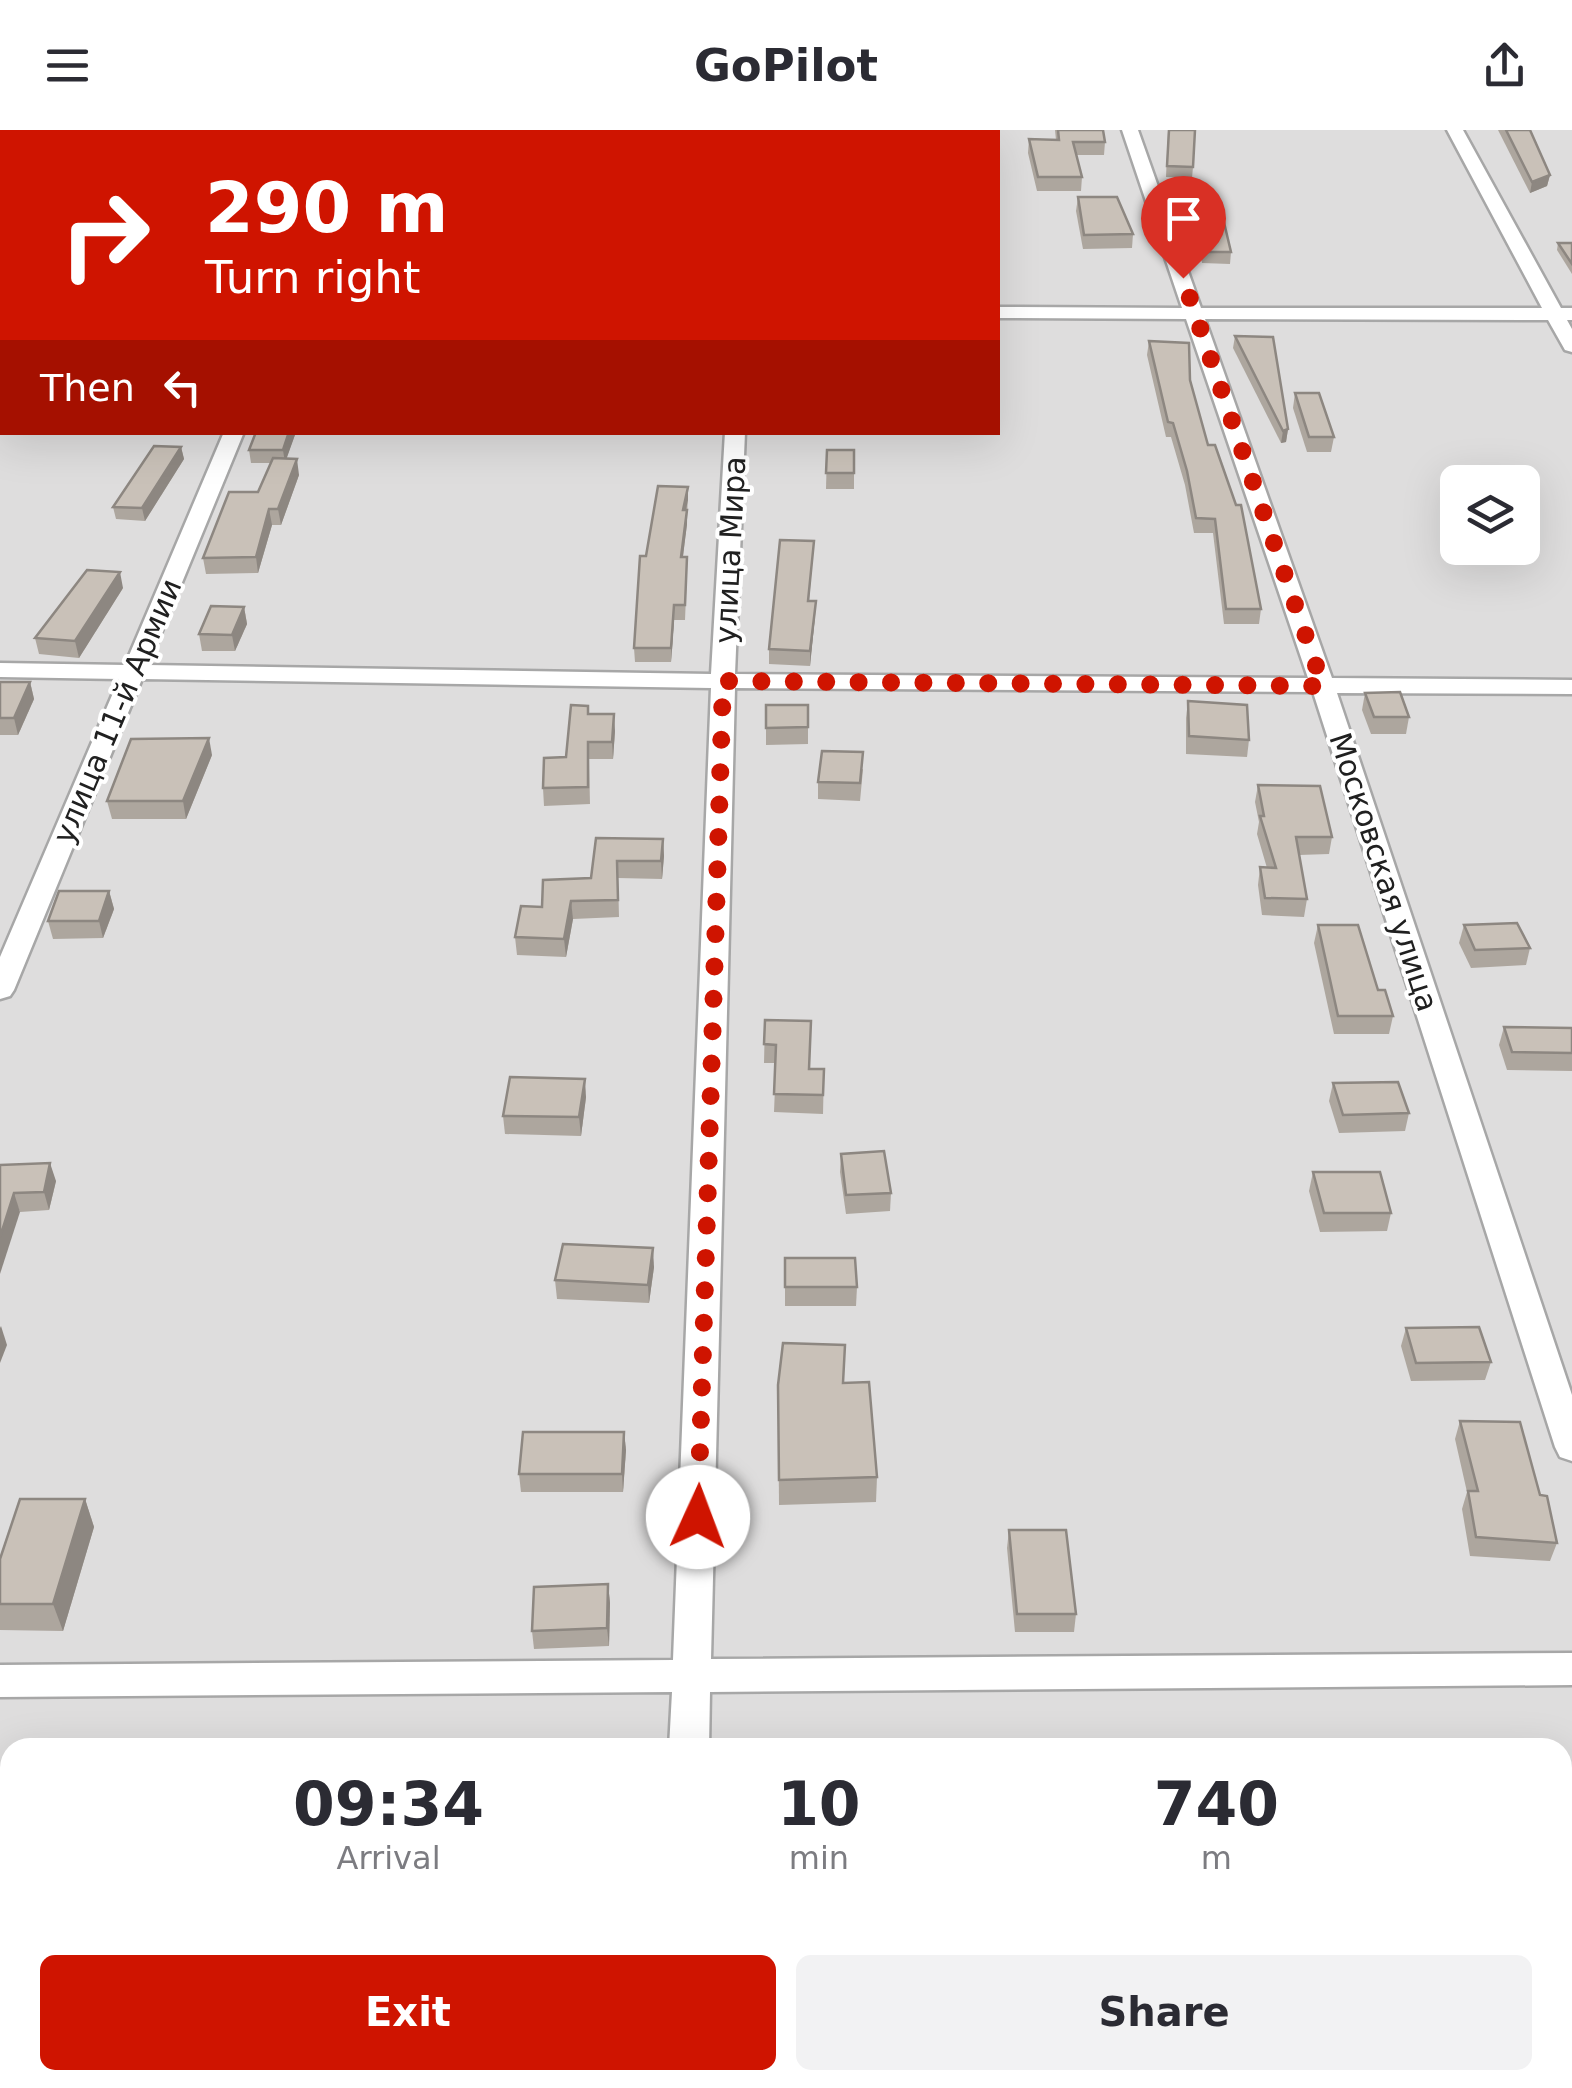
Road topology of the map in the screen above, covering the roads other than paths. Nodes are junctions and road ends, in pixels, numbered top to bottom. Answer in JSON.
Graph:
{"nodes":[{"id":1,"x":1130,"y":130,"type":"edge"},
{"id":2,"x":1455,"y":130,"type":"edge"},
{"id":3,"x":1000,"y":312,"type":"edge"},
{"id":4,"x":1562,"y":314,"type":"edge"},
{"id":5,"x":1197,"y":315,"type":"junction"},
{"id":6,"x":1572,"y":346,"type":"edge"},
{"id":7,"x":233,"y":435,"type":"edge"},
{"id":8,"x":735,"y":435,"type":"edge"},
{"id":9,"x":0,"y":670,"type":"edge"},
{"id":10,"x":133,"y":672,"type":"junction"},
{"id":11,"x":723,"y":681,"type":"junction"},
{"id":12,"x":1323,"y":686,"type":"junction"},
{"id":13,"x":1572,"y":687,"type":"edge"},
{"id":14,"x":0,"y":990,"type":"edge"},
{"id":15,"x":1572,"y":1447,"type":"edge"},
{"id":16,"x":1572,"y":1668,"type":"edge"},
{"id":17,"x":694,"y":1676,"type":"junction"},
{"id":18,"x":0,"y":1682,"type":"edge"},
{"id":19,"x":691,"y":1738,"type":"edge"}],
"edges":[{"from":1,"to":5,"type":"street","name":"Московская улица"},
{"from":2,"to":4,"type":"street"},
{"from":3,"to":5,"type":"street"},
{"from":4,"to":5,"type":"street"},
{"from":4,"to":6,"type":"street"},
{"from":5,"to":12,"type":"street","name":"Московская улица"},
{"from":7,"to":10,"type":"street","name":"улица 11-й Армии"},
{"from":8,"to":11,"type":"street","name":"улица Мира"},
{"from":9,"to":10,"type":"street"},
{"from":10,"to":11,"type":"street"},
{"from":10,"to":14,"type":"street","name":"улица 11-й Армии"},
{"from":11,"to":12,"type":"street"},
{"from":11,"to":17,"type":"street","name":"улица Мира"},
{"from":12,"to":13,"type":"street"},
{"from":12,"to":15,"type":"street","name":"Московская улица"},
{"from":16,"to":17,"type":"street"},
{"from":17,"to":18,"type":"street"},
{"from":17,"to":19,"type":"street","name":"улица Мира"}]}
